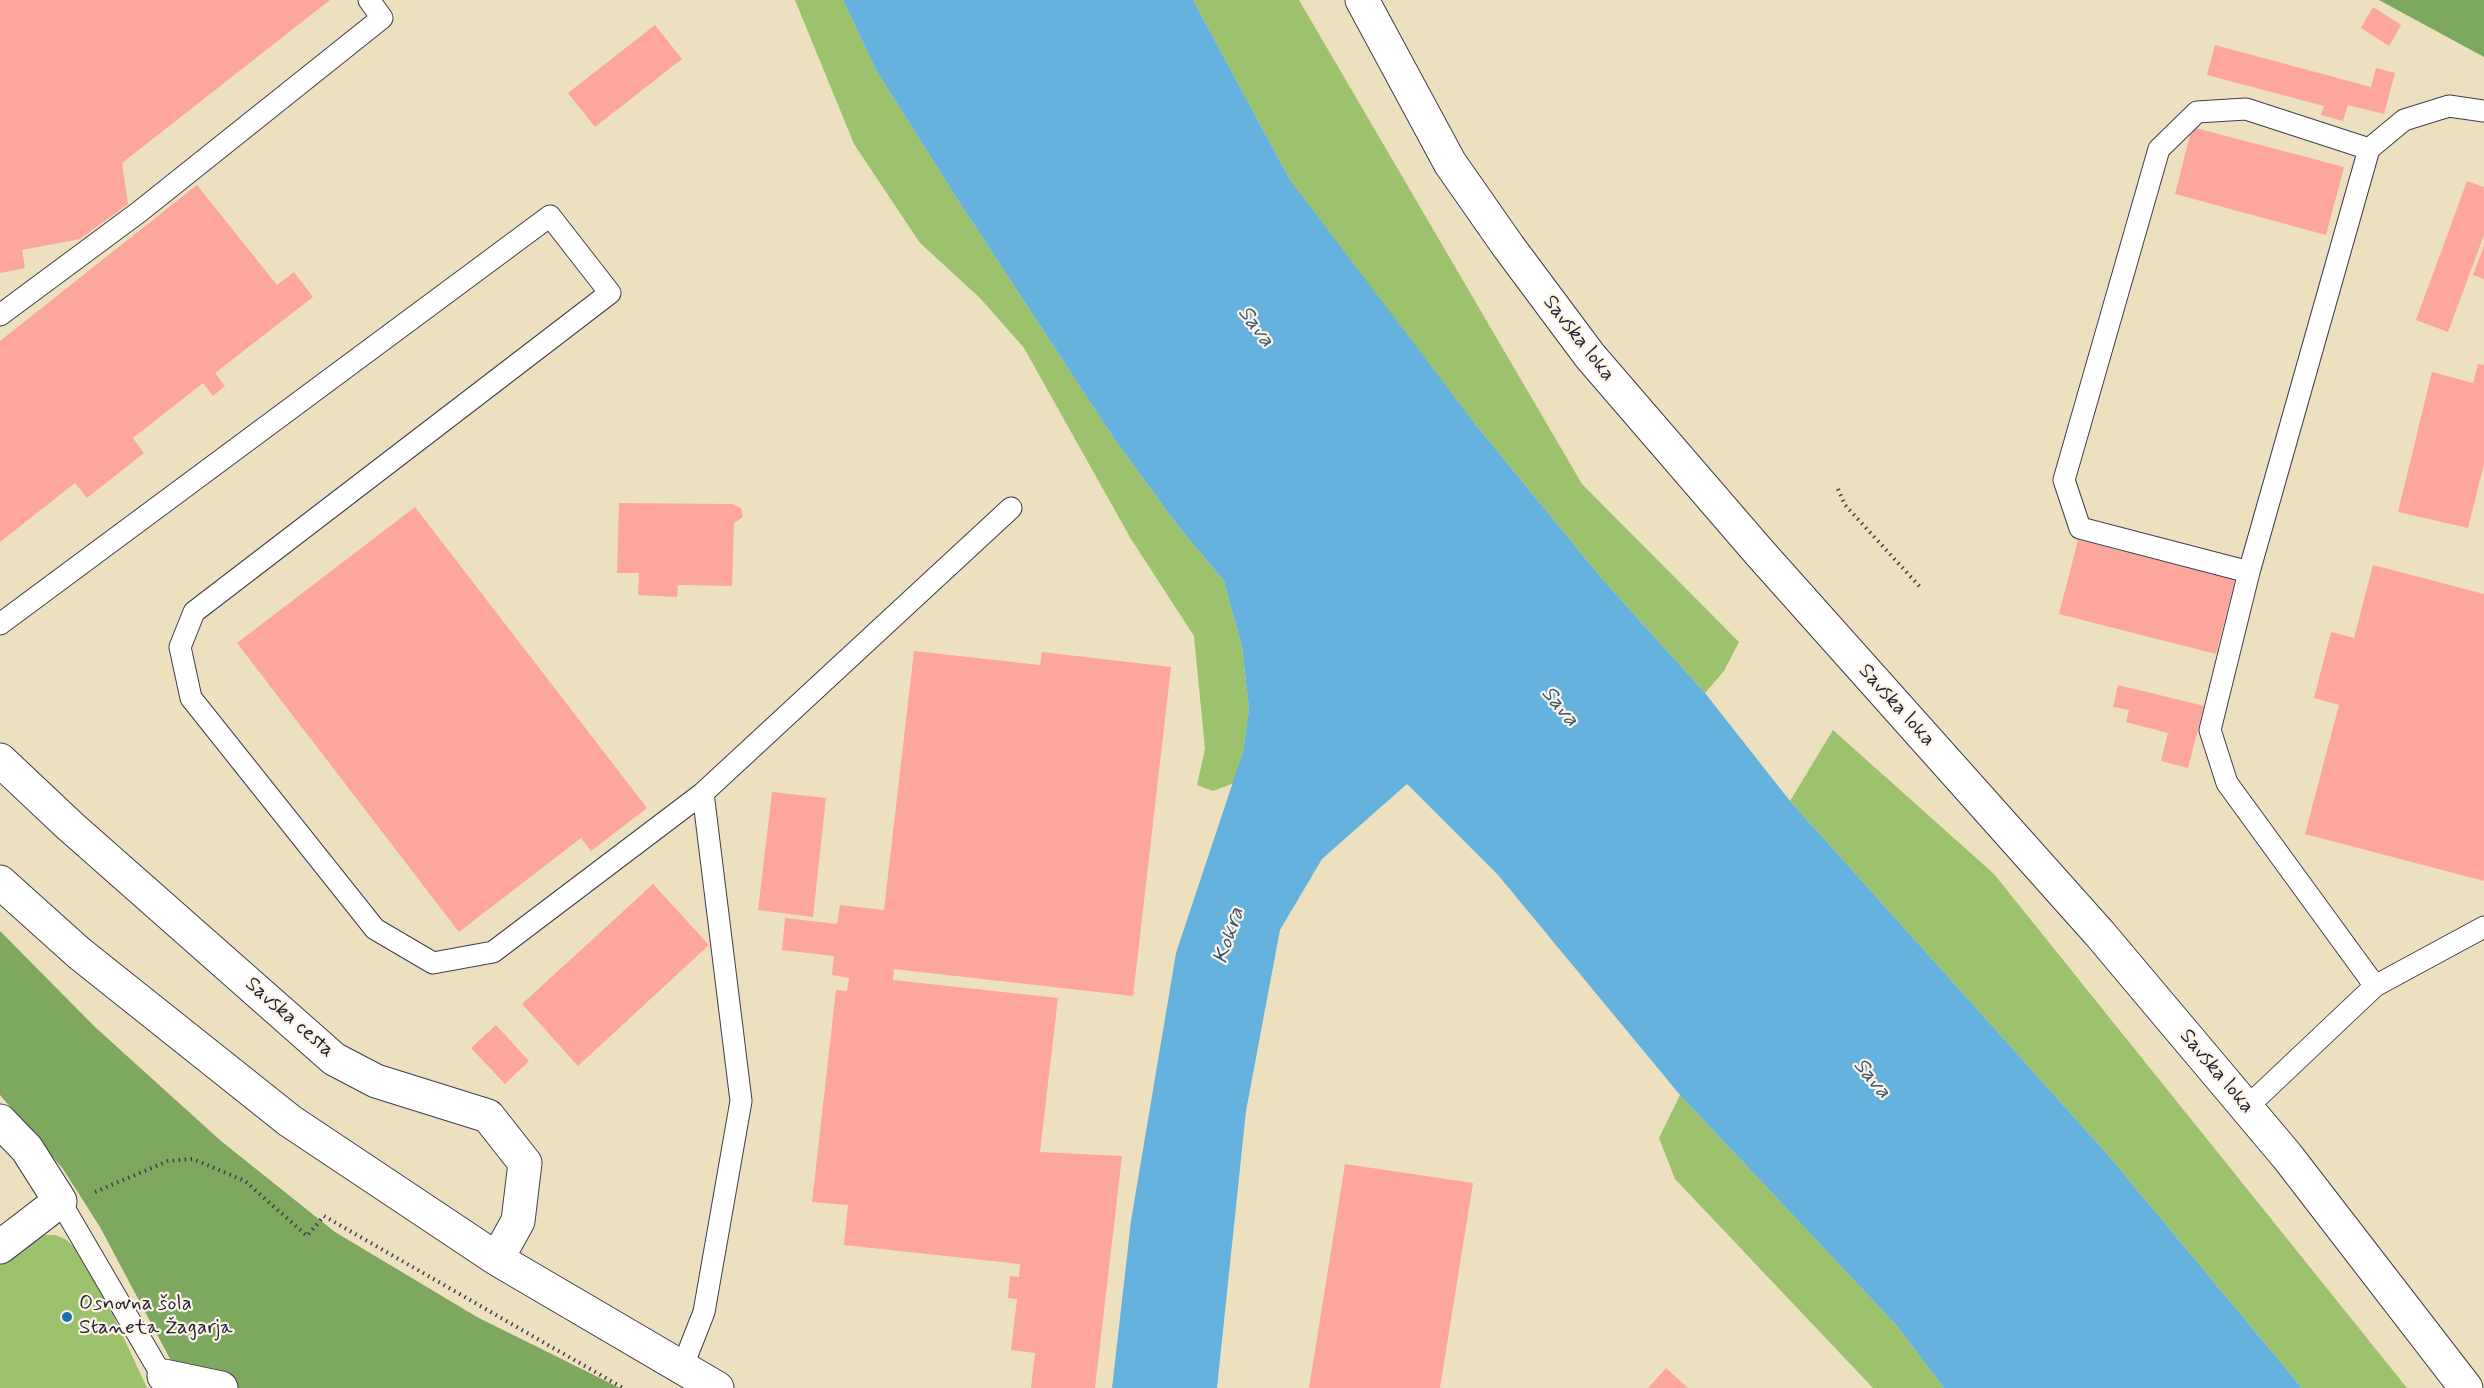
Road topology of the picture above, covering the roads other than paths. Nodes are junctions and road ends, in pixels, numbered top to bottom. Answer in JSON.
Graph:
{"nodes":[{"id":1,"x":369,"y":0,"type":"edge"},
{"id":2,"x":1362,"y":0,"type":"edge"},
{"id":3,"x":2484,"y":111,"type":"edge"},
{"id":4,"x":2369,"y":149,"type":"junction"},
{"id":5,"x":0,"y":315,"type":"edge"},
{"id":6,"x":1011,"y":508,"type":"dead end"},
{"id":7,"x":2249,"y":572,"type":"junction"},
{"id":8,"x":0,"y":624,"type":"edge"},
{"id":9,"x":0,"y":760,"type":"edge"},
{"id":10,"x":703,"y":793,"type":"junction"},
{"id":11,"x":0,"y":882,"type":"edge"},
{"id":12,"x":2484,"y":927,"type":"edge"},
{"id":13,"x":2375,"y":986,"type":"junction"},
{"id":14,"x":2246,"y":1108,"type":"junction"},
{"id":15,"x":0,"y":1121,"type":"edge"},
{"id":16,"x":60,"y":1200,"type":"junction"},
{"id":17,"x":0,"y":1247,"type":"edge"},
{"id":18,"x":498,"y":1259,"type":"junction"},
{"id":19,"x":682,"y":1368,"type":"junction"},
{"id":20,"x":166,"y":1382,"type":"edge"},
{"id":21,"x":221,"y":1388,"type":"edge"},
{"id":22,"x":717,"y":1388,"type":"edge"},
{"id":23,"x":2466,"y":1388,"type":"edge"}],
"edges":[{"from":1,"to":5,"type":"lane"},
{"from":2,"to":14,"type":"street","name":"Savska loka"},
{"from":3,"to":4,"type":"lane"},
{"from":4,"to":7,"type":"lane"},
{"from":4,"to":7,"type":"lane"},
{"from":6,"to":10,"type":"lane"},
{"from":7,"to":13,"type":"lane"},
{"from":8,"to":10,"type":"lane"},
{"from":9,"to":18,"type":"street","name":"Savska cesta"},
{"from":10,"to":19,"type":"lane"},
{"from":11,"to":18,"type":"street"},
{"from":12,"to":13,"type":"lane"},
{"from":13,"to":14,"type":"lane"},
{"from":14,"to":23,"type":"street","name":"Savska loka"},
{"from":15,"to":16,"type":"street"},
{"from":16,"to":17,"type":"street"},
{"from":16,"to":20,"type":"lane"},
{"from":18,"to":19,"type":"street"},
{"from":19,"to":22,"type":"street"},
{"from":20,"to":21,"type":"street"}]}
